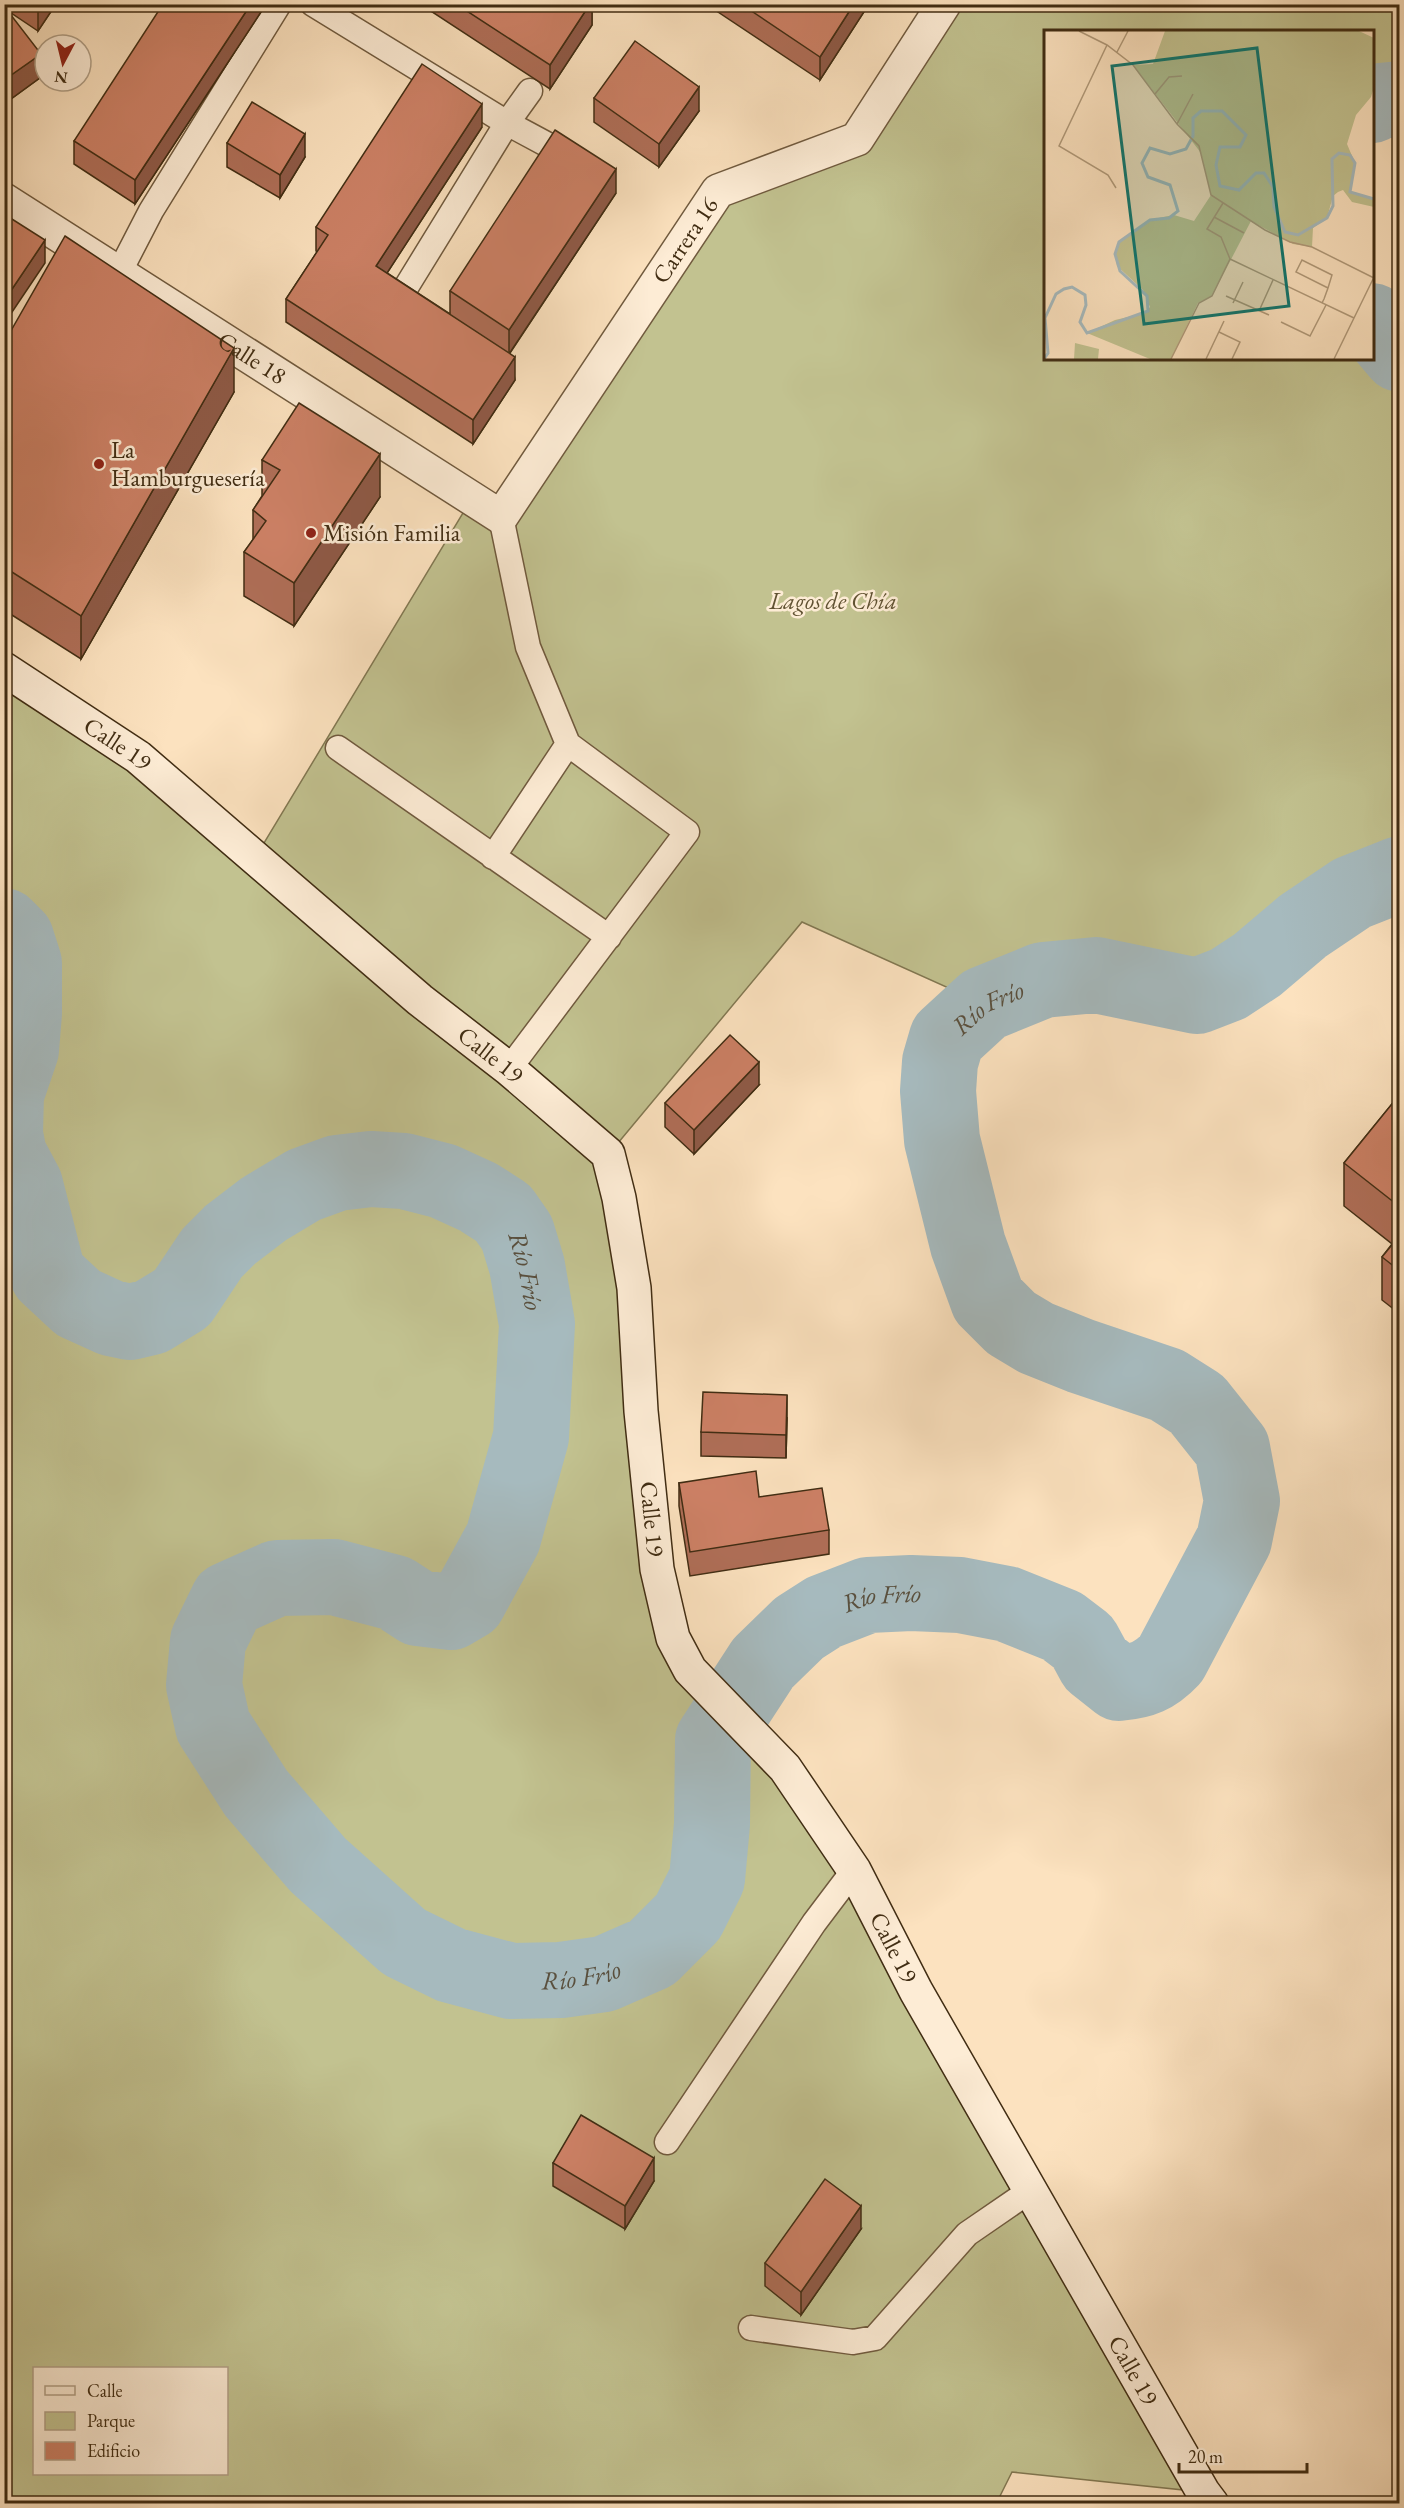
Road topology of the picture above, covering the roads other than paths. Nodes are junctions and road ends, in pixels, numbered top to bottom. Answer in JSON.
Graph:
{"nodes":[{"id":1,"x":279,"y":4,"type":"edge"},
{"id":2,"x":313,"y":4,"type":"edge"},
{"id":3,"x":944,"y":4,"type":"edge"},
{"id":4,"x":530,"y":91,"type":"dead end"},
{"id":5,"x":507,"y":123,"type":"junction"},
{"id":6,"x":591,"y":168,"type":"edge"},
{"id":7,"x":4,"y":200,"type":"edge"},
{"id":8,"x":119,"y":273,"type":"junction"},
{"id":9,"x":405,"y":289,"type":"edge"},
{"id":10,"x":501,"y":517,"type":"junction"},
{"id":11,"x":4,"y":669,"type":"edge"},
{"id":12,"x":568,"y":744,"type":"junction"},
{"id":13,"x":338,"y":748,"type":"dead end"},
{"id":14,"x":493,"y":857,"type":"junction"},
{"id":15,"x":609,"y":937,"type":"junction"},
{"id":16,"x":509,"y":1069,"type":"junction"},
{"id":17,"x":854,"y":1870,"type":"junction"},
{"id":18,"x":667,"y":2142,"type":"dead end"},
{"id":19,"x":1031,"y":2190,"type":"junction"},
{"id":20,"x":751,"y":2328,"type":"dead end"},
{"id":21,"x":1212,"y":2504,"type":"edge"}],
"edges":[{"from":1,"to":8,"type":"lane"},
{"from":2,"to":5,"type":"lane"},
{"from":3,"to":10,"type":"street","name":"Carrera 16"},
{"from":4,"to":5,"type":"lane"},
{"from":5,"to":6,"type":"lane"},
{"from":5,"to":9,"type":"lane"},
{"from":7,"to":8,"type":"street","name":"Calle 18"},
{"from":8,"to":10,"type":"street","name":"Calle 18"},
{"from":10,"to":12,"type":"lane"},
{"from":11,"to":16,"type":"street","name":"Calle 19"},
{"from":12,"to":14,"type":"lane"},
{"from":12,"to":15,"type":"lane"},
{"from":13,"to":14,"type":"lane"},
{"from":14,"to":15,"type":"lane"},
{"from":15,"to":16,"type":"lane"},
{"from":16,"to":17,"type":"street","name":"Calle 19"},
{"from":17,"to":18,"type":"lane"},
{"from":17,"to":19,"type":"street","name":"Calle 19"},
{"from":19,"to":20,"type":"lane"},
{"from":19,"to":21,"type":"street","name":"Calle 19"}]}
